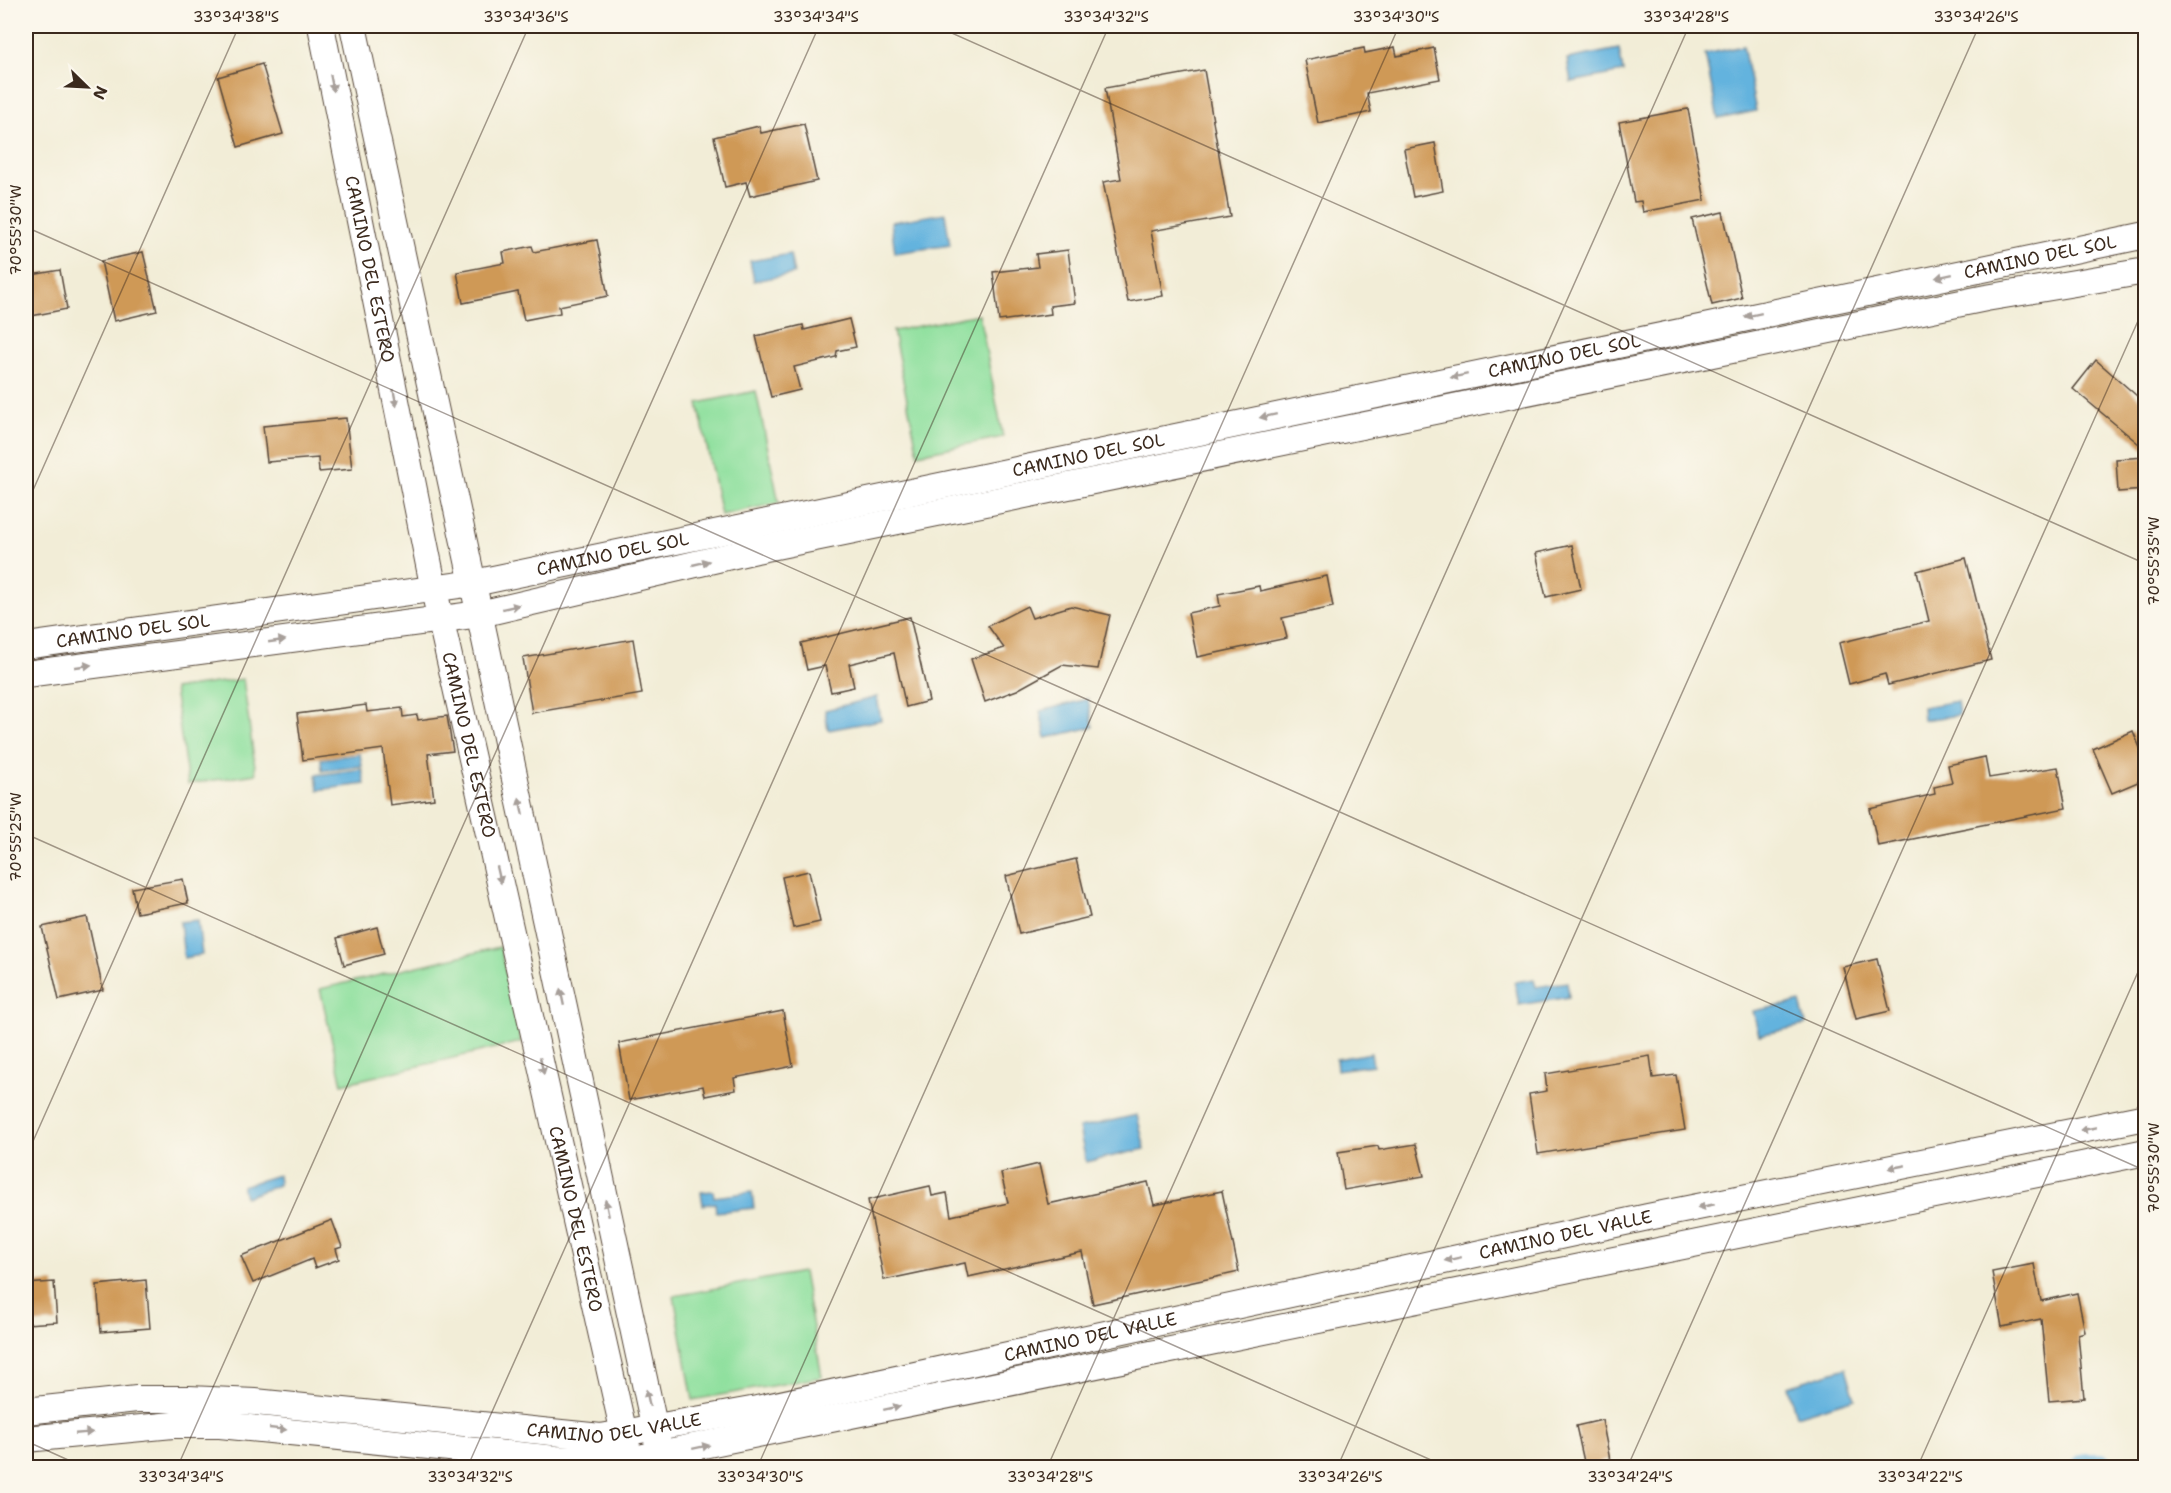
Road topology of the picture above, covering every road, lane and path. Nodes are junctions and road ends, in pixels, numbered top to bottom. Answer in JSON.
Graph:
{"nodes":[{"id":1,"x":321,"y":26,"type":"edge"},
{"id":2,"x":353,"y":26,"type":"edge"},
{"id":3,"x":2145,"y":235,"type":"edge"},
{"id":4,"x":2145,"y":271,"type":"edge"},
{"id":5,"x":474,"y":584,"type":"junction"},
{"id":6,"x":434,"y":590,"type":"junction"},
{"id":7,"x":480,"y":614,"type":"junction"},
{"id":8,"x":441,"y":619,"type":"junction"},
{"id":9,"x":26,"y":646,"type":"edge"},
{"id":10,"x":26,"y":674,"type":"edge"},
{"id":11,"x":2145,"y":1118,"type":"edge"},
{"id":12,"x":2145,"y":1152,"type":"edge"},
{"id":13,"x":26,"y":1411,"type":"edge"},
{"id":14,"x":654,"y":1427,"type":"junction"},
{"id":15,"x":625,"y":1432,"type":"junction"},
{"id":16,"x":26,"y":1440,"type":"edge"},
{"id":17,"x":661,"y":1455,"type":"junction"},
{"id":18,"x":629,"y":1460,"type":"junction"}],
"edges":[{"from":1,"to":6,"type":"street","name":"CAMINO DEL ESTERO","one_way":true},
{"from":2,"to":5,"type":"street","name":"CAMINO DEL ESTERO"},
{"from":3,"to":5,"type":"street","name":"CAMINO DEL SOL","one_way":true},
{"from":7,"to":4,"type":"street","name":"CAMINO DEL SOL","one_way":true},
{"from":5,"to":6,"type":"street","name":"CAMINO DEL SOL"},
{"from":5,"to":7,"type":"street","name":"CAMINO DEL ESTERO"},
{"from":6,"to":8,"type":"street","name":"CAMINO DEL ESTERO"},
{"from":6,"to":9,"type":"street","name":"CAMINO DEL SOL"},
{"from":7,"to":8,"type":"street","name":"CAMINO DEL SOL"},
{"from":14,"to":7,"type":"street","name":"CAMINO DEL ESTERO","one_way":true},
{"from":10,"to":8,"type":"street","name":"CAMINO DEL SOL","one_way":true},
{"from":8,"to":15,"type":"street","name":"CAMINO DEL ESTERO","one_way":true},
{"from":11,"to":14,"type":"street","name":"CAMINO DEL VALLE","one_way":true},
{"from":17,"to":12,"type":"street","name":"CAMINO DEL VALLE","one_way":true},
{"from":13,"to":15,"type":"street","name":"CAMINO DEL VALLE"},
{"from":14,"to":15,"type":"street","name":"CAMINO DEL VALLE"},
{"from":14,"to":17,"type":"street","name":"CAMINO DEL ESTERO"},
{"from":15,"to":18,"type":"street","name":"CAMINO DEL ESTERO"},
{"from":16,"to":18,"type":"street","name":"CAMINO DEL VALLE","one_way":true},
{"from":17,"to":18,"type":"street","name":"CAMINO DEL VALLE"}]}
